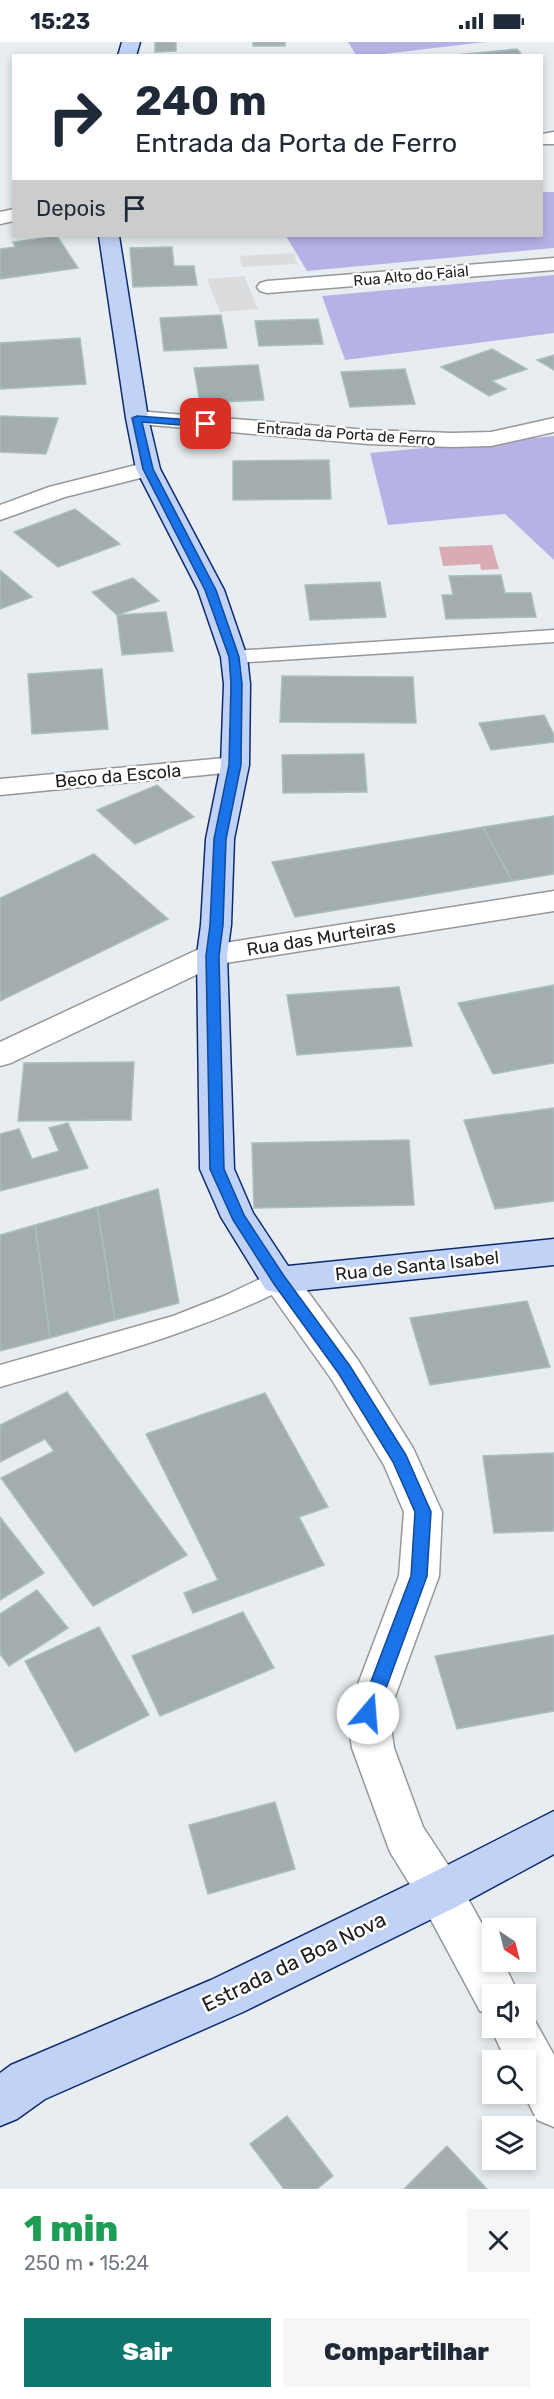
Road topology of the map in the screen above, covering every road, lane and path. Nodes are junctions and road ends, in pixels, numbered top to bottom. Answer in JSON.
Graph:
{"nodes":[{"id":1,"x":109,"y":237,"type":"edge"},
{"id":2,"x":554,"y":264,"type":"edge"},
{"id":3,"x":267,"y":287,"type":"dead end"},
{"id":4,"x":137,"y":418,"type":"junction"},
{"id":5,"x":554,"y":425,"type":"edge"},
{"id":6,"x":148,"y":469,"type":"junction"},
{"id":7,"x":0,"y":513,"type":"edge"},
{"id":8,"x":554,"y":636,"type":"edge"},
{"id":9,"x":234,"y":657,"type":"junction"},
{"id":10,"x":235,"y":765,"type":"junction"},
{"id":11,"x":0,"y":787,"type":"edge"},
{"id":12,"x":554,"y":901,"type":"edge"},
{"id":13,"x":212,"y":956,"type":"junction"},
{"id":14,"x":0,"y":1055,"type":"edge"},
{"id":15,"x":554,"y":1252,"type":"edge"},
{"id":16,"x":279,"y":1280,"type":"junction"},
{"id":17,"x":0,"y":1376,"type":"edge"},
{"id":18,"x":554,"y":1830,"type":"edge"},
{"id":19,"x":440,"y":1892,"type":"junction"},
{"id":20,"x":490,"y":1984,"type":"edge"},
{"id":21,"x":519,"y":2038,"type":"edge"},
{"id":22,"x":9,"y":2089,"type":"edge"},
{"id":23,"x":554,"y":2103,"type":"edge"}],
"edges":[{"from":1,"to":4,"type":"street"},
{"from":2,"to":3,"type":"street","name":"Rua Alto do Faial"},
{"from":4,"to":5,"type":"street","name":"Entrada da Porta de Ferro"},
{"from":4,"to":6,"type":"street"},
{"from":6,"to":7,"type":"street"},
{"from":6,"to":9,"type":"street"},
{"from":8,"to":9,"type":"lane"},
{"from":9,"to":10,"type":"street"},
{"from":10,"to":11,"type":"street","name":"Beco da Escola"},
{"from":10,"to":13,"type":"street"},
{"from":12,"to":13,"type":"street","name":"Rua das Murteiras"},
{"from":13,"to":14,"type":"street","name":"Rua das Murteiras"},
{"from":13,"to":16,"type":"street"},
{"from":15,"to":16,"type":"street","name":"Rua de Santa Isabel"},
{"from":16,"to":17,"type":"lane"},
{"from":16,"to":19,"type":"street"},
{"from":18,"to":19,"type":"street","name":"Estrada da Boa Nova"},
{"from":19,"to":20,"type":"street"},
{"from":19,"to":22,"type":"street","name":"Estrada da Boa Nova"},
{"from":21,"to":23,"type":"street"}]}
